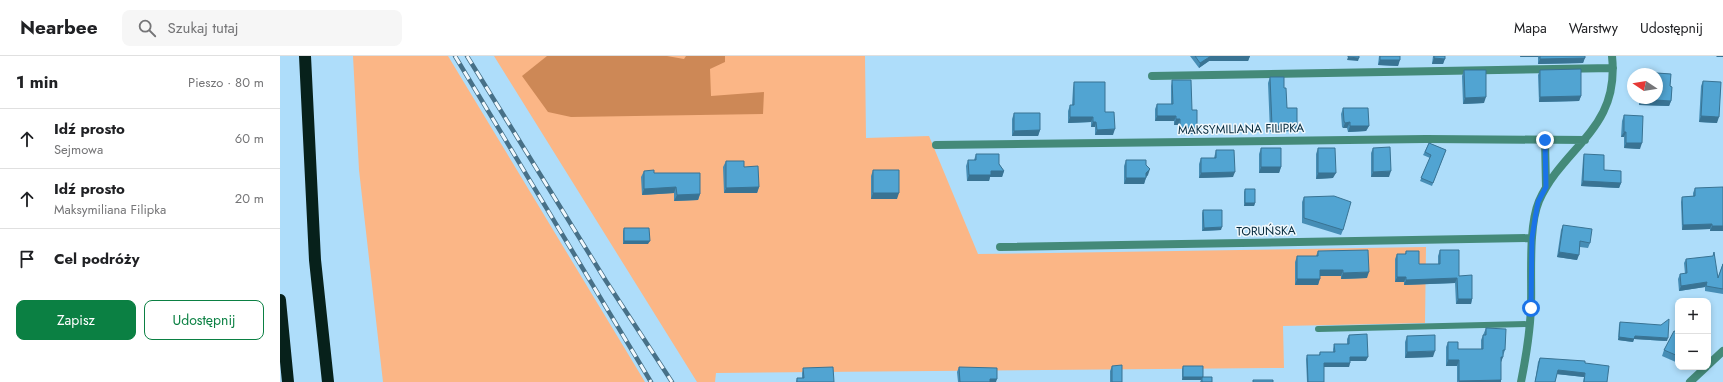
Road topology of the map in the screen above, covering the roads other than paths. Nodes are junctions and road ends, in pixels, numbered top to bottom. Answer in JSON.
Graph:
{"nodes":[{"id":1,"x":305,"y":56,"type":"edge"},
{"id":2,"x":1612,"y":56,"type":"edge"},
{"id":3,"x":1613,"y":68,"type":"junction"},
{"id":4,"x":1152,"y":76,"type":"dead end"},
{"id":5,"x":1545,"y":140,"type":"junction"},
{"id":6,"x":1585,"y":140,"type":"junction"},
{"id":7,"x":936,"y":145,"type":"dead end"},
{"id":8,"x":1546,"y":187,"type":"junction"},
{"id":9,"x":1532,"y":238,"type":"junction"},
{"id":10,"x":1000,"y":247,"type":"dead end"},
{"id":11,"x":280,"y":300,"type":"edge"},
{"id":12,"x":1530,"y":324,"type":"junction"},
{"id":13,"x":1318,"y":330,"type":"dead end"},
{"id":14,"x":1723,"y":351,"type":"edge"},
{"id":15,"x":1711,"y":362,"type":"edge"},
{"id":16,"x":1703,"y":370,"type":"edge"},
{"id":17,"x":288,"y":382,"type":"edge"},
{"id":18,"x":328,"y":382,"type":"edge"},
{"id":19,"x":1521,"y":382,"type":"edge"},
{"id":20,"x":1690,"y":382,"type":"edge"}],
"edges":[{"from":1,"to":18,"type":"highway"},
{"from":2,"to":3,"type":"street"},
{"from":3,"to":4,"type":"street"},
{"from":3,"to":6,"type":"street"},
{"from":5,"to":6,"type":"street","name":"MAKSYMILIANA FILIPKA"},
{"from":5,"to":7,"type":"street","name":"MAKSYMILIANA FILIPKA"},
{"from":5,"to":8,"type":"street"},
{"from":6,"to":8,"type":"street"},
{"from":8,"to":9,"type":"street"},
{"from":9,"to":10,"type":"street","name":"TORUŃSKA"},
{"from":9,"to":12,"type":"street"},
{"from":11,"to":17,"type":"highway"},
{"from":12,"to":13,"type":"lane"},
{"from":12,"to":19,"type":"street"},
{"from":14,"to":15,"type":"street"},
{"from":16,"to":20,"type":"street"}]}
